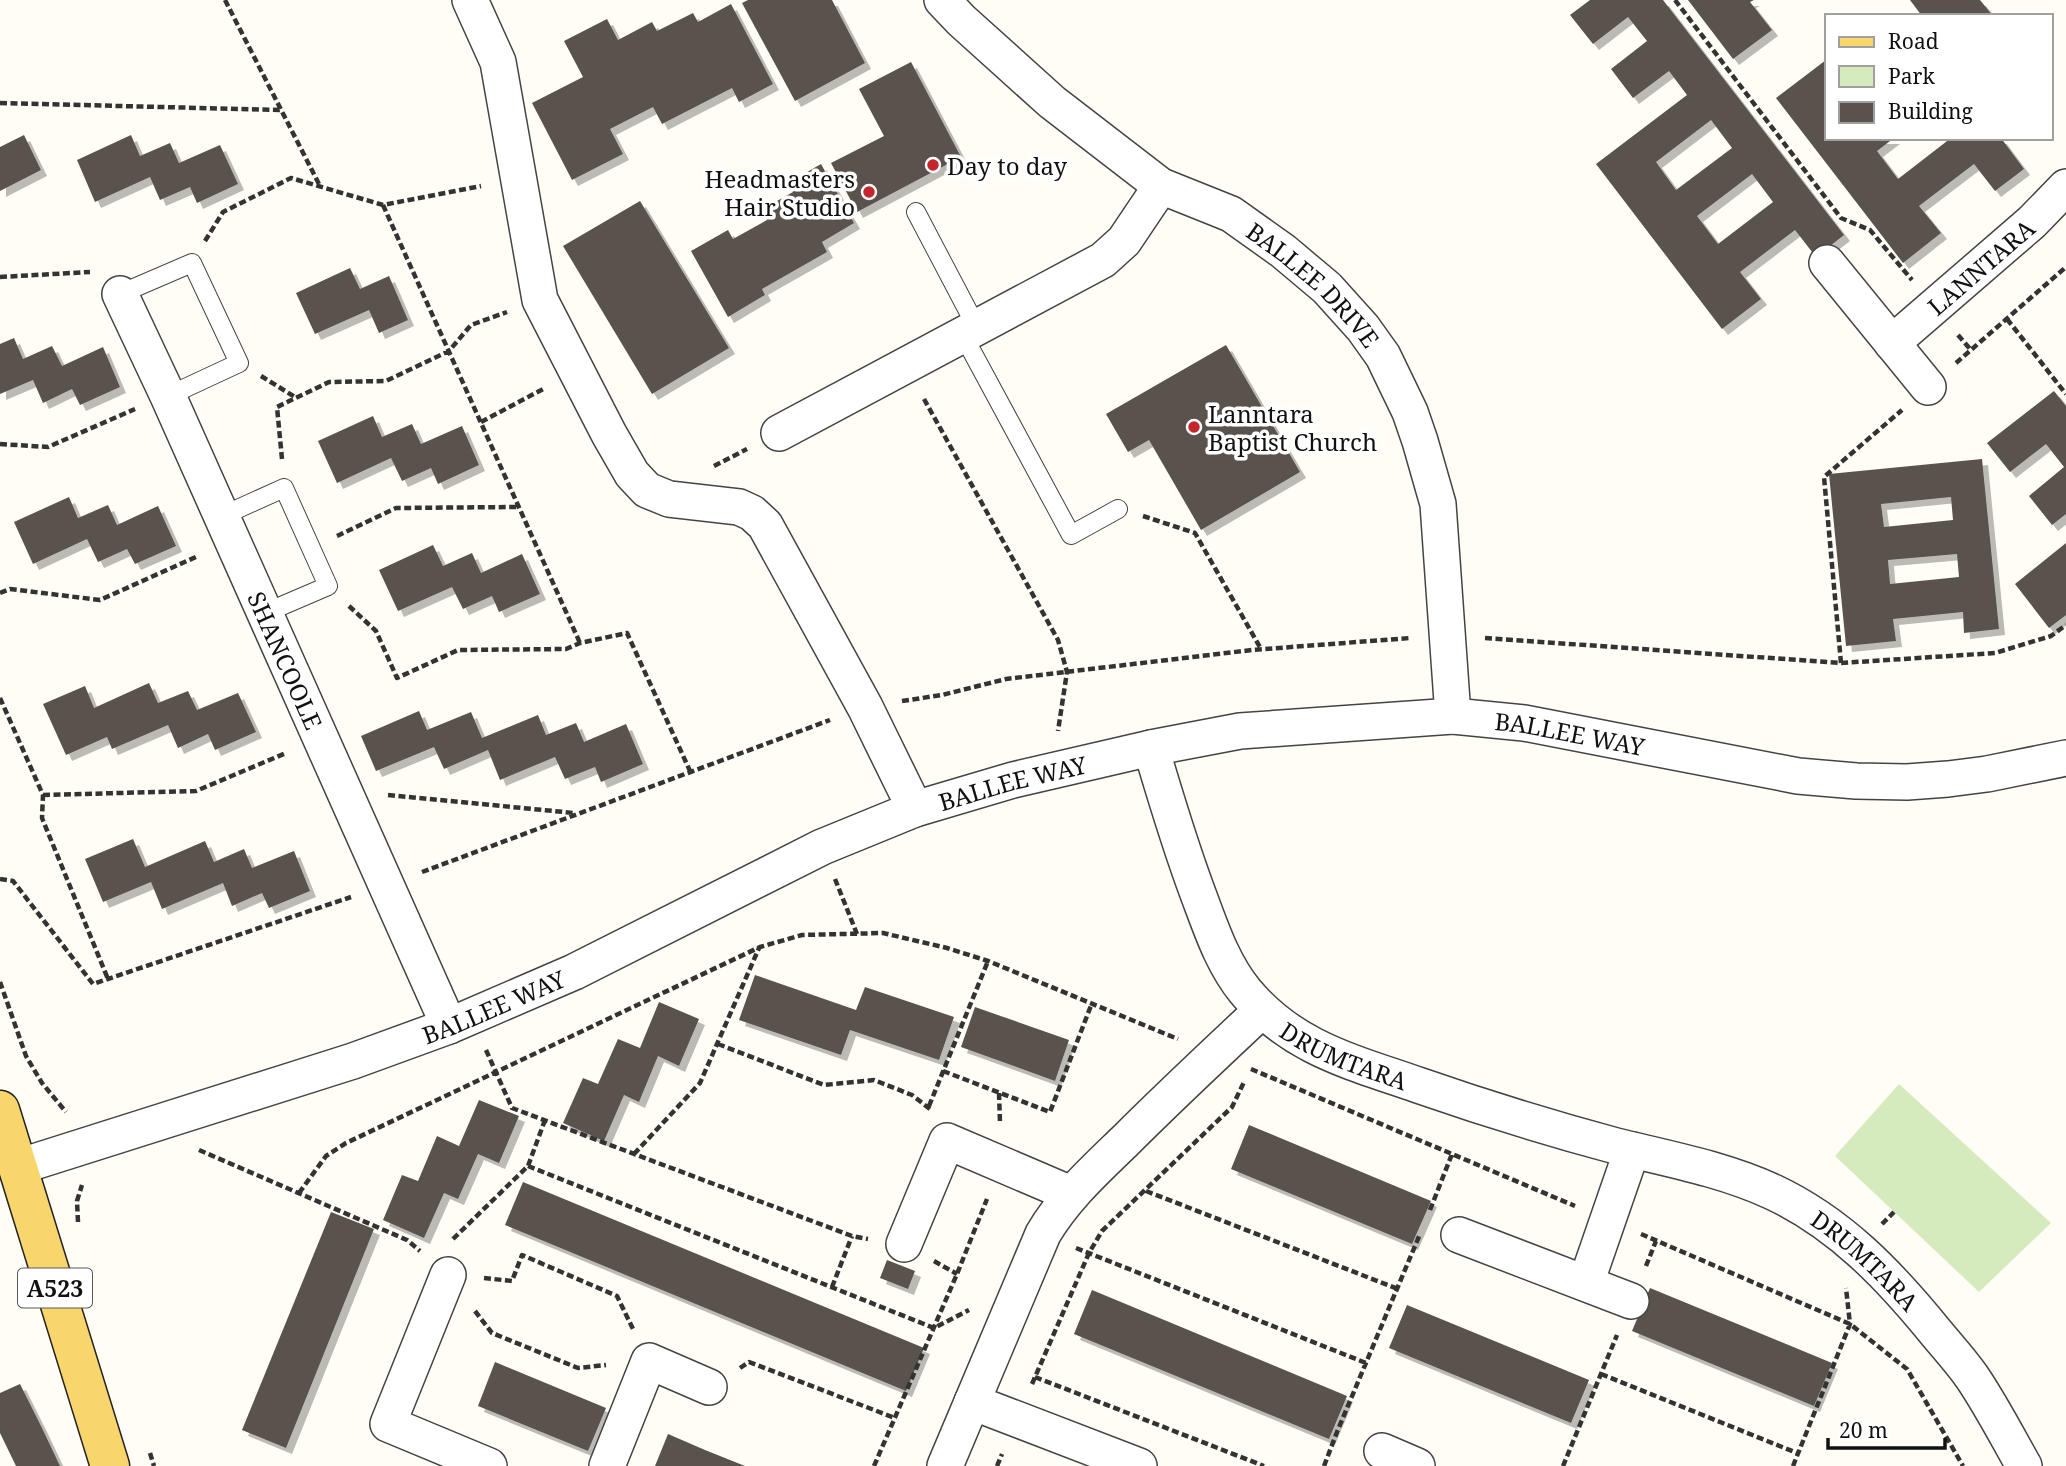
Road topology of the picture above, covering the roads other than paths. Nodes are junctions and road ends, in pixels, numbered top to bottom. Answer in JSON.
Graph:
{"nodes":[{"id":1,"x":470,"y":0,"type":"edge"},
{"id":2,"x":942,"y":0,"type":"edge"},
{"id":3,"x":1161,"y":186,"type":"junction"},
{"id":4,"x":2066,"y":187,"type":"edge"},
{"id":5,"x":916,"y":212,"type":"dead end"},
{"id":6,"x":1827,"y":263,"type":"dead end"},
{"id":7,"x":120,"y":294,"type":"joint"},
{"id":8,"x":970,"y":331,"type":"junction"},
{"id":9,"x":1892,"y":343,"type":"junction"},
{"id":10,"x":1928,"y":387,"type":"road end"},
{"id":11,"x":168,"y":396,"type":"junction"},
{"id":12,"x":779,"y":433,"type":"dead end"},
{"id":13,"x":1118,"y":509,"type":"road end"},
{"id":14,"x":227,"y":528,"type":"junction"},
{"id":15,"x":265,"y":613,"type":"junction"},
{"id":16,"x":1453,"y":716,"type":"junction"},
{"id":17,"x":1151,"y":748,"type":"junction"},
{"id":18,"x":2066,"y":758,"type":"edge"},
{"id":19,"x":915,"y":809,"type":"junction"},
{"id":20,"x":1262,"y":1010,"type":"junction"},
{"id":21,"x":449,"y":1026,"type":"junction"},
{"id":22,"x":0,"y":1110,"type":"edge"},
{"id":23,"x":1632,"y":1150,"type":"junction"},
{"id":24,"x":18,"y":1167,"type":"junction"},
{"id":25,"x":1071,"y":1194,"type":"junction"},
{"id":26,"x":1459,"y":1235,"type":"dead end"},
{"id":27,"x":904,"y":1244,"type":"road end"},
{"id":28,"x":448,"y":1275,"type":"road end"},
{"id":29,"x":1586,"y":1283,"type":"junction"},
{"id":30,"x":1631,"y":1301,"type":"road end"},
{"id":31,"x":709,"y":1387,"type":"road end"},
{"id":32,"x":972,"y":1402,"type":"junction"},
{"id":33,"x":1382,"y":1451,"type":"dead end"},
{"id":34,"x":110,"y":1466,"type":"edge"},
{"id":35,"x":489,"y":1466,"type":"edge"},
{"id":36,"x":607,"y":1466,"type":"edge"},
{"id":37,"x":945,"y":1466,"type":"edge"},
{"id":38,"x":1139,"y":1466,"type":"edge"},
{"id":39,"x":1417,"y":1466,"type":"edge"},
{"id":40,"x":2024,"y":1466,"type":"edge"}],
"edges":[{"from":1,"to":19,"type":"street"},
{"from":2,"to":3,"type":"street","name":"BALLEE DRIVE"},
{"from":3,"to":8,"type":"street"},
{"from":3,"to":16,"type":"street","name":"BALLEE DRIVE"},
{"from":4,"to":9,"type":"street","name":"LANNTARA"},
{"from":5,"to":8,"type":"lane"},
{"from":6,"to":9,"type":"street"},
{"from":7,"to":11,"type":"street","name":"SHANCOOLE"},
{"from":7,"to":11,"type":"lane"},
{"from":8,"to":12,"type":"street"},
{"from":8,"to":13,"type":"lane"},
{"from":9,"to":10,"type":"street"},
{"from":11,"to":14,"type":"street","name":"SHANCOOLE"},
{"from":14,"to":15,"type":"street","name":"SHANCOOLE"},
{"from":14,"to":15,"type":"lane"},
{"from":15,"to":21,"type":"street","name":"SHANCOOLE"},
{"from":16,"to":17,"type":"street","name":"BALLEE WAY"},
{"from":16,"to":18,"type":"street","name":"BALLEE WAY"},
{"from":17,"to":19,"type":"street","name":"BALLEE WAY"},
{"from":17,"to":20,"type":"street","name":"DRUMTARA"},
{"from":19,"to":21,"type":"street","name":"BALLEE WAY"},
{"from":20,"to":23,"type":"street","name":"DRUMTARA"},
{"from":20,"to":25,"type":"street","name":"DRUMTARA"},
{"from":21,"to":24,"type":"street","name":"BALLEE WAY"},
{"from":22,"to":24,"type":"main road","number":"A523"},
{"from":23,"to":29,"type":"street"},
{"from":23,"to":40,"type":"street","name":"DRUMTARA"},
{"from":24,"to":34,"type":"main road","number":"A523"},
{"from":25,"to":27,"type":"street"},
{"from":25,"to":32,"type":"street","name":"DRUMTARA"},
{"from":26,"to":29,"type":"street"},
{"from":28,"to":35,"type":"street"},
{"from":29,"to":30,"type":"street"},
{"from":31,"to":36,"type":"street"},
{"from":32,"to":37,"type":"street","name":"DRUMTARA"},
{"from":32,"to":38,"type":"street"},
{"from":33,"to":39,"type":"street"}]}
